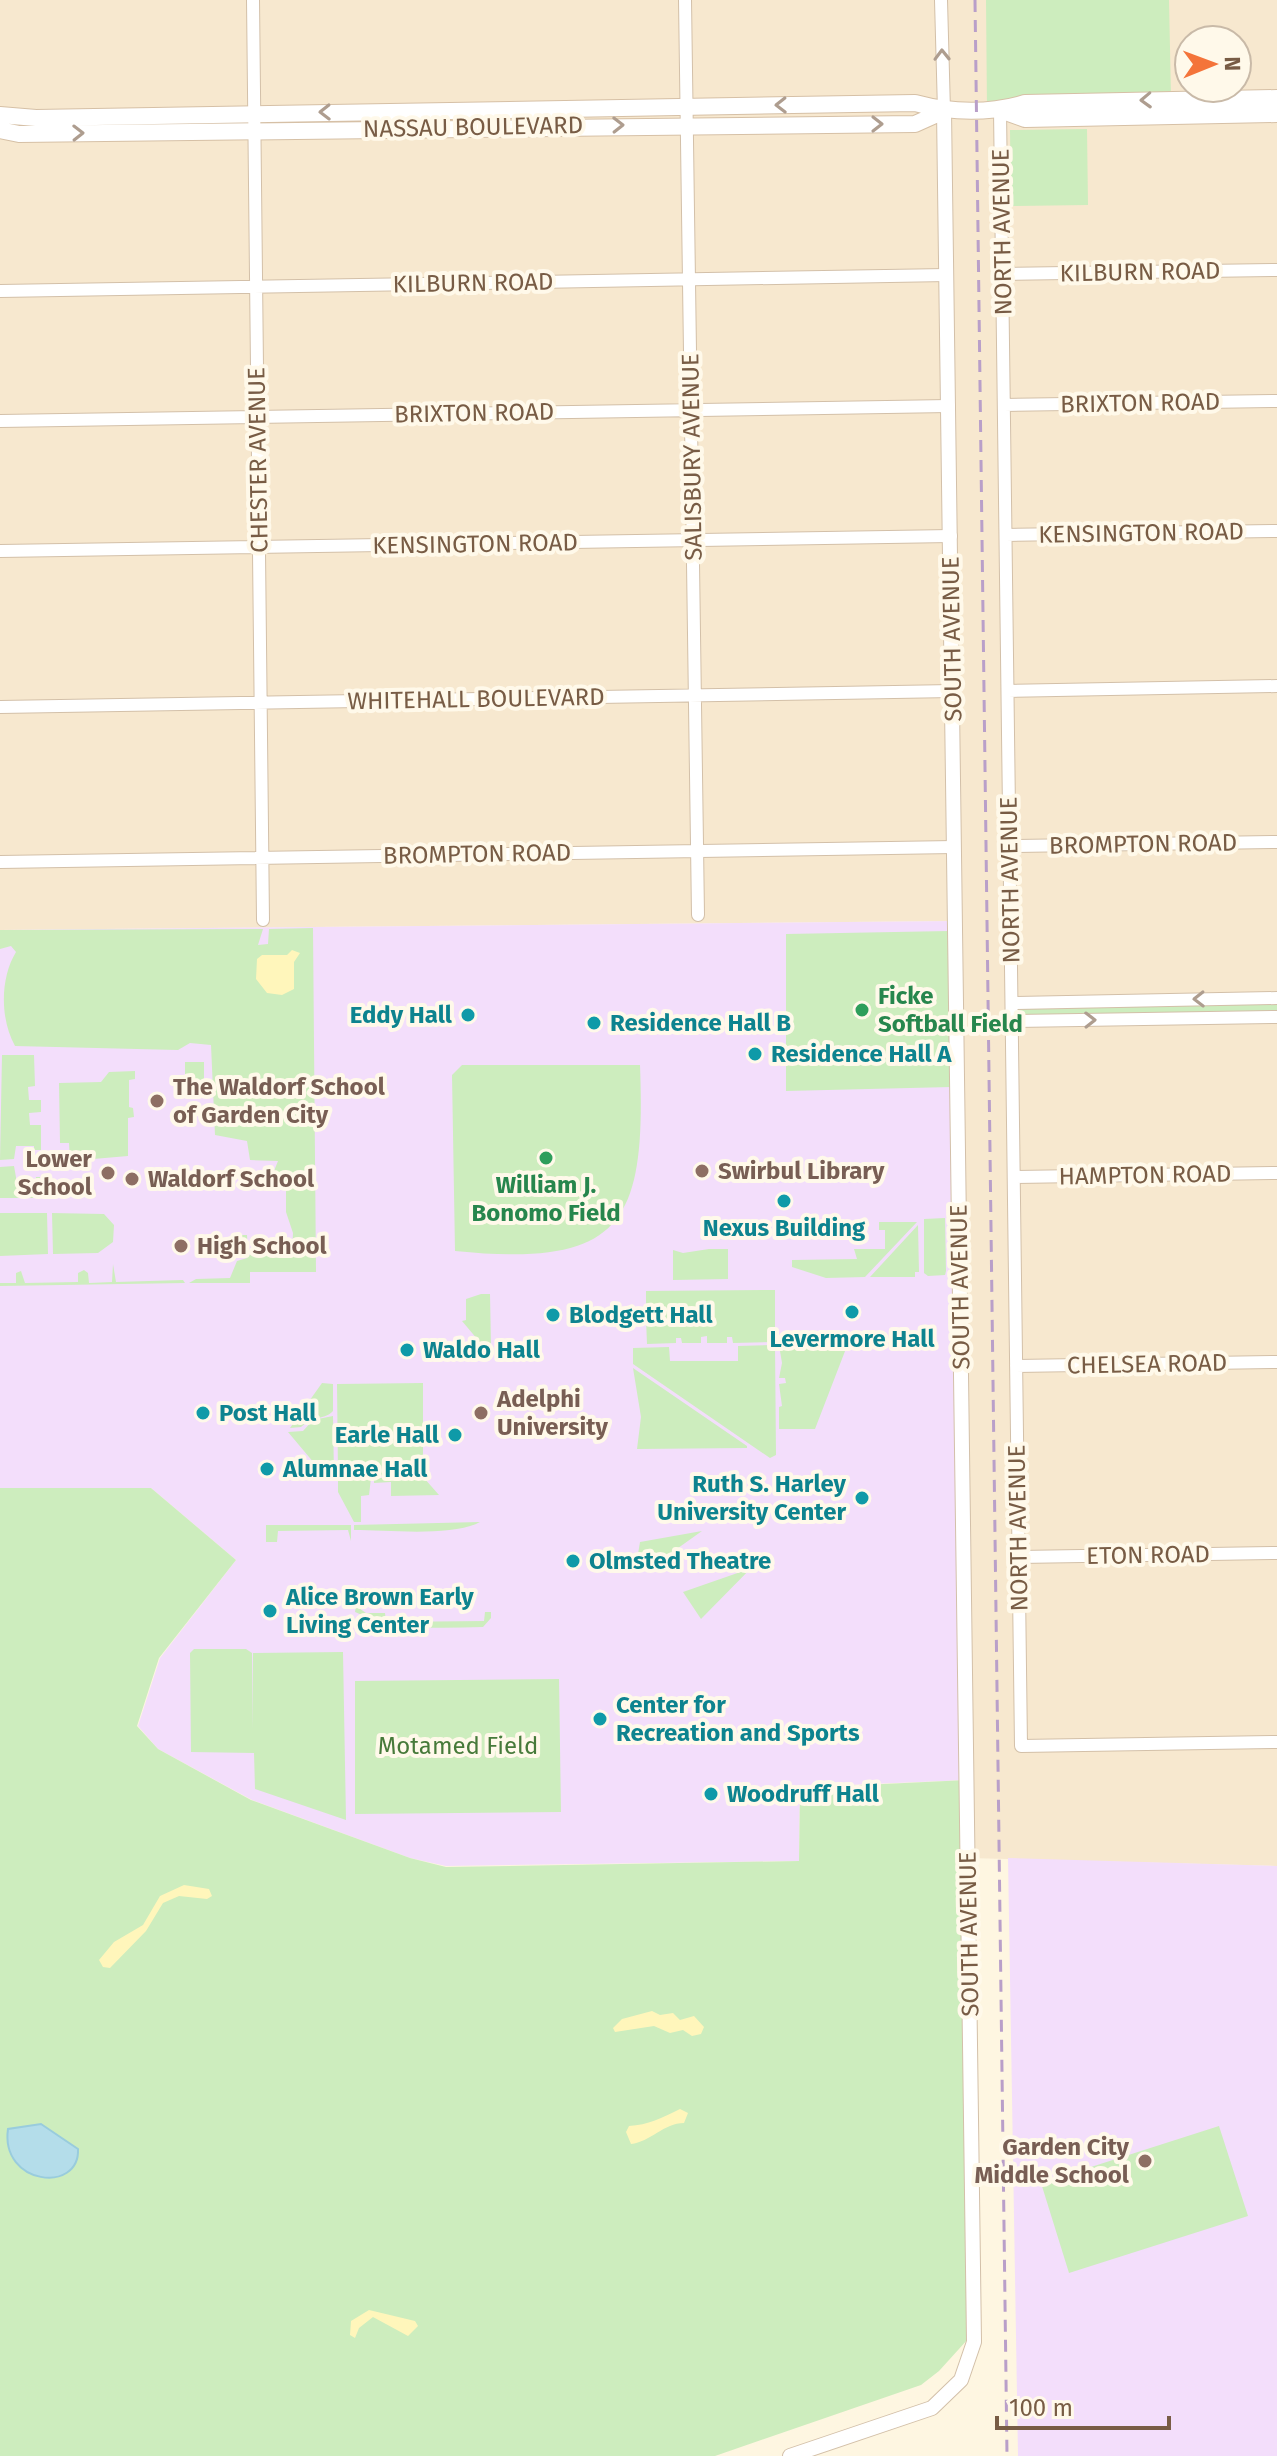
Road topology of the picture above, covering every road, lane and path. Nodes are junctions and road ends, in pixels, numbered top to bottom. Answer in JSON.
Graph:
{"nodes":[{"id":1,"x":253,"y":0,"type":"edge"},
{"id":2,"x":685,"y":0,"type":"edge"},
{"id":3,"x":941,"y":0,"type":"edge"},
{"id":4,"x":1277,"y":98,"type":"edge"},
{"id":5,"x":687,"y":106,"type":"junction"},
{"id":6,"x":1000,"y":110,"type":"junction"},
{"id":7,"x":944,"y":111,"type":"junction"},
{"id":8,"x":1277,"y":114,"type":"edge"},
{"id":9,"x":0,"y":115,"type":"edge"},
{"id":10,"x":254,"y":122,"type":"junction"},
{"id":11,"x":687,"y":124,"type":"junction"},
{"id":12,"x":0,"y":130,"type":"edge"},
{"id":13,"x":1277,"y":270,"type":"edge"},
{"id":14,"x":1002,"y":274,"type":"junction"},
{"id":15,"x":947,"y":275,"type":"junction"},
{"id":16,"x":689,"y":280,"type":"junction"},
{"id":17,"x":256,"y":287,"type":"junction"},
{"id":18,"x":0,"y":291,"type":"edge"},
{"id":19,"x":1277,"y":401,"type":"edge"},
{"id":20,"x":1004,"y":405,"type":"junction"},
{"id":21,"x":949,"y":406,"type":"junction"},
{"id":22,"x":691,"y":410,"type":"junction"},
{"id":23,"x":258,"y":417,"type":"junction"},
{"id":24,"x":0,"y":421,"type":"edge"},
{"id":25,"x":1277,"y":531,"type":"edge"},
{"id":26,"x":1006,"y":535,"type":"junction"},
{"id":27,"x":951,"y":536,"type":"junction"},
{"id":28,"x":693,"y":540,"type":"junction"},
{"id":29,"x":259,"y":548,"type":"junction"},
{"id":30,"x":0,"y":551,"type":"edge"},
{"id":31,"x":1277,"y":686,"type":"edge"},
{"id":32,"x":953,"y":691,"type":"junction"},
{"id":33,"x":1008,"y":691,"type":"junction"},
{"id":34,"x":695,"y":696,"type":"junction"},
{"id":35,"x":261,"y":703,"type":"junction"},
{"id":36,"x":0,"y":707,"type":"edge"},
{"id":37,"x":1277,"y":842,"type":"edge"},
{"id":38,"x":1010,"y":846,"type":"junction"},
{"id":39,"x":954,"y":847,"type":"junction"},
{"id":40,"x":697,"y":851,"type":"junction"},
{"id":41,"x":263,"y":858,"type":"junction"},
{"id":42,"x":0,"y":862,"type":"edge"},
{"id":43,"x":698,"y":915,"type":"dead end"},
{"id":44,"x":263,"y":920,"type":"dead end"},
{"id":45,"x":1277,"y":998,"type":"edge"},
{"id":46,"x":1164,"y":1000,"type":"junction"},
{"id":47,"x":1012,"y":1003,"type":"junction"},
{"id":48,"x":1277,"y":1017,"type":"edge"},
{"id":49,"x":1164,"y":1019,"type":"junction"},
{"id":50,"x":1012,"y":1021,"type":"junction"},
{"id":51,"x":1277,"y":1173,"type":"edge"},
{"id":52,"x":1014,"y":1177,"type":"junction"},
{"id":53,"x":1277,"y":1362,"type":"edge"},
{"id":54,"x":1016,"y":1366,"type":"junction"},
{"id":55,"x":1277,"y":1553,"type":"edge"},
{"id":56,"x":1019,"y":1557,"type":"junction"},
{"id":57,"x":1277,"y":1742,"type":"edge"},
{"id":58,"x":790,"y":2456,"type":"edge"}],
"edges":[{"from":1,"to":10,"type":"street","name":"CHESTER AVENUE"},
{"from":2,"to":5,"type":"street","name":"SALISBURY AVENUE"},
{"from":7,"to":3,"type":"street","name":"SOUTH AVENUE","one_way":true},
{"from":4,"to":6,"type":"main road","name":"NASSAU BOULEVARD","one_way":true},
{"from":7,"to":5,"type":"main road","name":"NASSAU BOULEVARD","one_way":true},
{"from":5,"to":10,"type":"main road","name":"NASSAU BOULEVARD","one_way":true},
{"from":5,"to":11,"type":"street","name":"SALISBURY AVENUE"},
{"from":6,"to":7,"type":"main road","name":"NASSAU BOULEVARD"},
{"from":6,"to":8,"type":"main road","name":"NASSAU BOULEVARD"},
{"from":6,"to":14,"type":"street","name":"NORTH AVENUE"},
{"from":11,"to":7,"type":"main road","name":"NASSAU BOULEVARD","one_way":true},
{"from":7,"to":15,"type":"street","name":"SOUTH AVENUE"},
{"from":9,"to":10,"type":"main road","name":"NASSAU BOULEVARD"},
{"from":10,"to":11,"type":"main road","name":"NASSAU BOULEVARD","one_way":true},
{"from":12,"to":10,"type":"main road","name":"NASSAU BOULEVARD","one_way":true},
{"from":10,"to":17,"type":"street","name":"CHESTER AVENUE"},
{"from":11,"to":16,"type":"street","name":"SALISBURY AVENUE"},
{"from":13,"to":14,"type":"street","name":"KILBURN ROAD"},
{"from":14,"to":20,"type":"street","name":"NORTH AVENUE"},
{"from":15,"to":16,"type":"street","name":"KILBURN ROAD"},
{"from":15,"to":21,"type":"street","name":"SOUTH AVENUE"},
{"from":16,"to":17,"type":"street","name":"KILBURN ROAD"},
{"from":16,"to":22,"type":"street","name":"SALISBURY AVENUE"},
{"from":17,"to":18,"type":"street","name":"KILBURN ROAD"},
{"from":17,"to":23,"type":"street","name":"CHESTER AVENUE"},
{"from":19,"to":20,"type":"street","name":"BRIXTON ROAD"},
{"from":20,"to":26,"type":"street","name":"NORTH AVENUE"},
{"from":21,"to":22,"type":"street","name":"BRIXTON ROAD"},
{"from":21,"to":27,"type":"street","name":"SOUTH AVENUE"},
{"from":22,"to":23,"type":"street","name":"BRIXTON ROAD"},
{"from":22,"to":28,"type":"street","name":"SALISBURY AVENUE"},
{"from":23,"to":24,"type":"street","name":"BRIXTON ROAD"},
{"from":23,"to":29,"type":"street","name":"CHESTER AVENUE"},
{"from":25,"to":26,"type":"street","name":"KENSINGTON ROAD"},
{"from":26,"to":33,"type":"street","name":"NORTH AVENUE"},
{"from":27,"to":28,"type":"street","name":"KENSINGTON ROAD"},
{"from":27,"to":32,"type":"street","name":"SOUTH AVENUE"},
{"from":28,"to":29,"type":"street","name":"KENSINGTON ROAD"},
{"from":28,"to":34,"type":"street","name":"SALISBURY AVENUE"},
{"from":29,"to":30,"type":"street","name":"KENSINGTON ROAD"},
{"from":29,"to":35,"type":"street","name":"CHESTER AVENUE"},
{"from":31,"to":33,"type":"street"},
{"from":32,"to":34,"type":"street","name":"WHITEHALL BOULEVARD"},
{"from":32,"to":39,"type":"street","name":"SOUTH AVENUE"},
{"from":33,"to":38,"type":"street","name":"NORTH AVENUE"},
{"from":34,"to":35,"type":"street","name":"WHITEHALL BOULEVARD"},
{"from":34,"to":40,"type":"street","name":"SALISBURY AVENUE"},
{"from":35,"to":36,"type":"street","name":"WHITEHALL BOULEVARD"},
{"from":35,"to":41,"type":"street","name":"CHESTER AVENUE"},
{"from":37,"to":38,"type":"street","name":"BROMPTON ROAD"},
{"from":38,"to":47,"type":"street","name":"NORTH AVENUE"},
{"from":39,"to":40,"type":"street","name":"BROMPTON ROAD"},
{"from":39,"to":58,"type":"street","name":"SOUTH AVENUE"},
{"from":40,"to":41,"type":"street","name":"BROMPTON ROAD"},
{"from":40,"to":43,"type":"street","name":"SALISBURY AVENUE"},
{"from":41,"to":42,"type":"street","name":"BROMPTON ROAD"},
{"from":41,"to":44,"type":"street","name":"CHESTER AVENUE"},
{"from":45,"to":46,"type":"street","one_way":true},
{"from":46,"to":47,"type":"street"},
{"from":46,"to":49,"type":"street"},
{"from":47,"to":50,"type":"street","name":"NORTH AVENUE"},
{"from":48,"to":49,"type":"street"},
{"from":50,"to":49,"type":"street","one_way":true},
{"from":50,"to":52,"type":"street","name":"NORTH AVENUE"},
{"from":51,"to":52,"type":"street","name":"HAMPTON ROAD"},
{"from":52,"to":54,"type":"street","name":"NORTH AVENUE"},
{"from":53,"to":54,"type":"street","name":"CHELSEA ROAD"},
{"from":54,"to":56,"type":"street","name":"NORTH AVENUE"},
{"from":55,"to":56,"type":"street","name":"ETON ROAD"},
{"from":56,"to":57,"type":"street","name":"NORTH AVENUE"}]}
